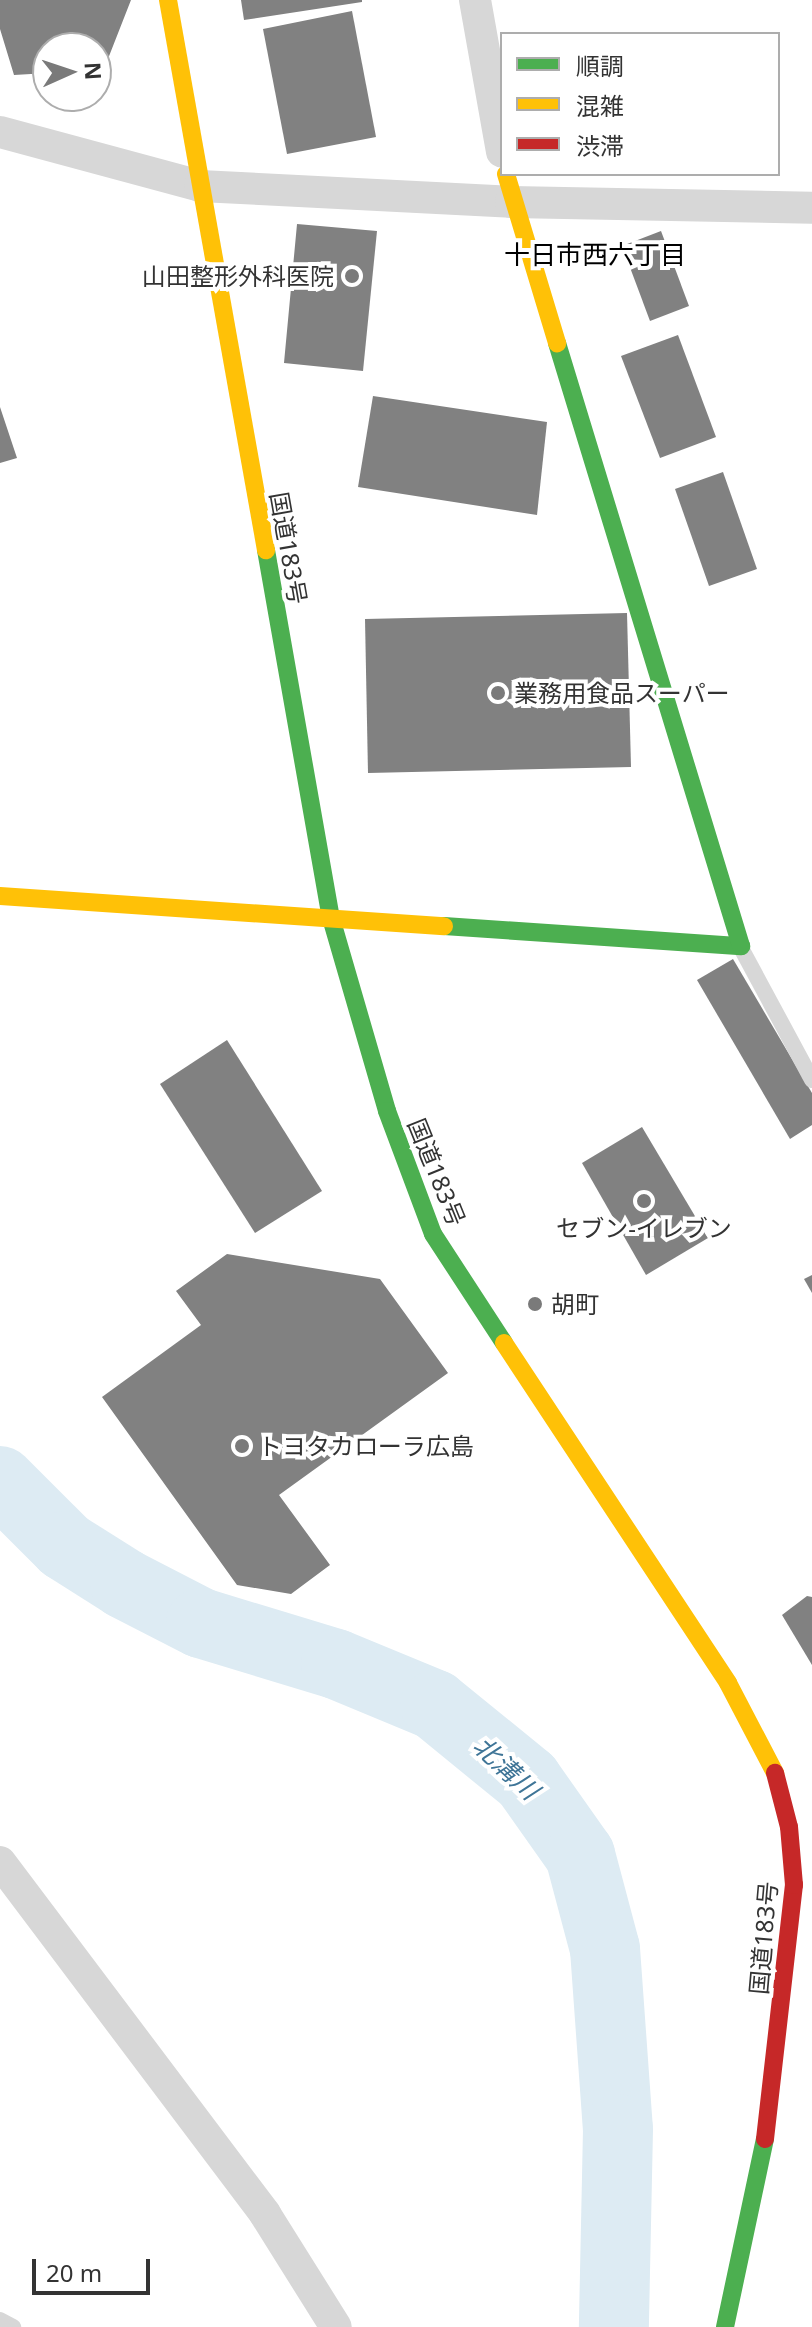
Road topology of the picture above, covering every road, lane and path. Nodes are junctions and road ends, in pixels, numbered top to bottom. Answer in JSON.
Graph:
{"nodes":[{"id":1,"x":168,"y":0,"type":"edge"},
{"id":2,"x":475,"y":0,"type":"edge"},
{"id":3,"x":0,"y":132,"type":"edge"},
{"id":4,"x":500,"y":141,"type":"edge"},
{"id":5,"x":200,"y":186,"type":"junction"},
{"id":6,"x":508,"y":188,"type":"edge"},
{"id":7,"x":812,"y":208,"type":"edge"},
{"id":8,"x":0,"y":896,"type":"edge"},
{"id":9,"x":331,"y":918,"type":"junction"},
{"id":10,"x":741,"y":946,"type":"junction"},
{"id":11,"x":812,"y":1080,"type":"edge"},
{"id":12,"x":0,"y":1862,"type":"edge"},
{"id":13,"x":794,"y":1885,"type":"junction"},
{"id":14,"x":812,"y":1895,"type":"edge"},
{"id":15,"x":0,"y":2320,"type":"edge"},
{"id":16,"x":13,"y":2327,"type":"edge"},
{"id":17,"x":336,"y":2327,"type":"edge"},
{"id":18,"x":725,"y":2327,"type":"edge"}],
"edges":[{"from":1,"to":5,"type":"main road","name":"国道183号"},
{"from":2,"to":4,"type":"street"},
{"from":3,"to":5,"type":"street"},
{"from":5,"to":6,"type":"street"},
{"from":5,"to":9,"type":"main road","name":"国道183号"},
{"from":6,"to":7,"type":"street"},
{"from":6,"to":10,"type":"main road"},
{"from":8,"to":9,"type":"main road"},
{"from":9,"to":10,"type":"main road"},
{"from":9,"to":13,"type":"main road","name":"国道183号"},
{"from":10,"to":11,"type":"lane"},
{"from":12,"to":17,"type":"street"},
{"from":13,"to":14,"type":"main road"},
{"from":13,"to":18,"type":"main road","name":"国道183号"},
{"from":15,"to":16,"type":"lane"}]}
